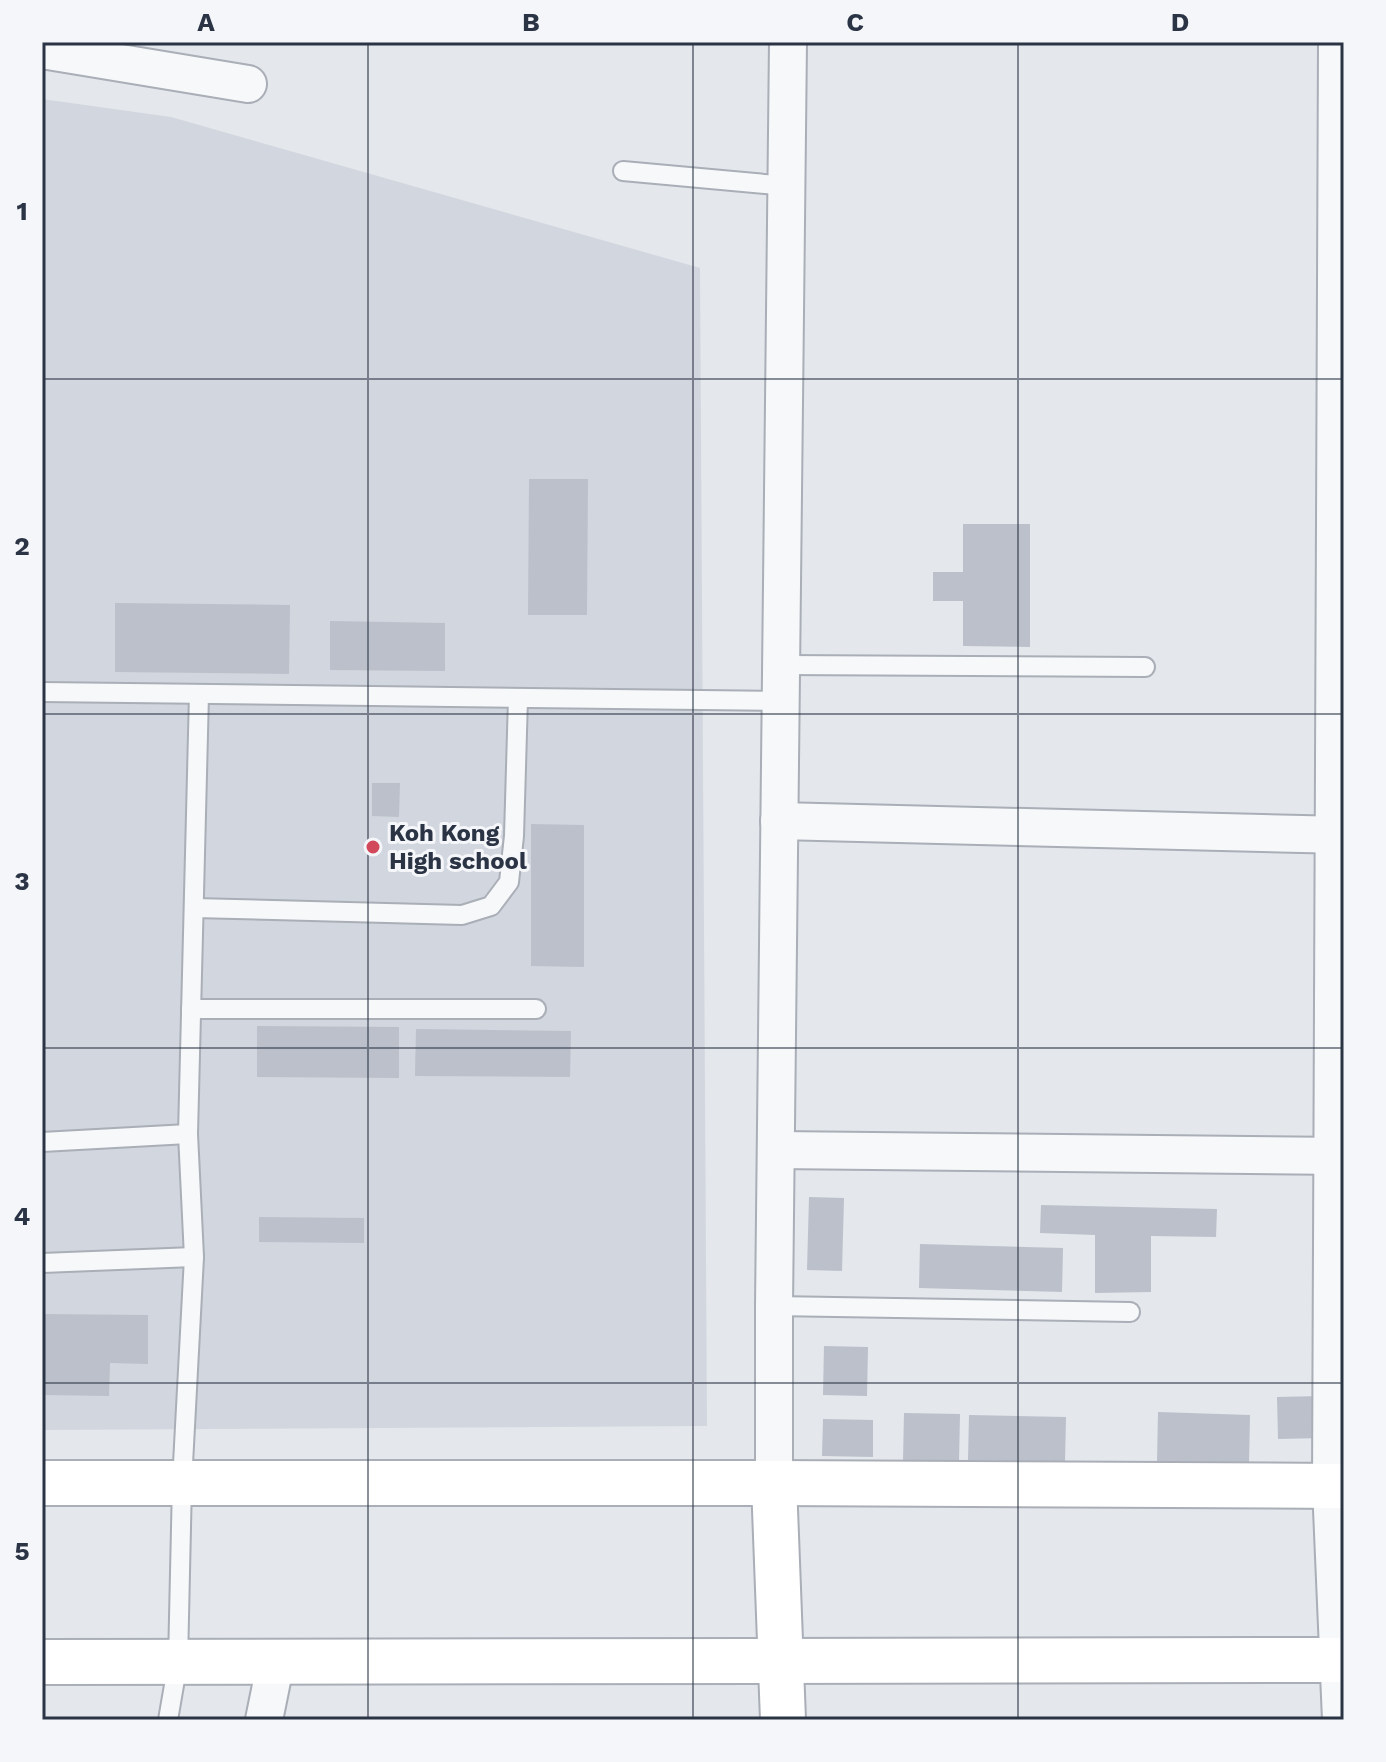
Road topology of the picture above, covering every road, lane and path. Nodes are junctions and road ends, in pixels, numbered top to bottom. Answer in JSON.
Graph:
{"nodes":[{"id":1,"x":788,"y":42,"type":"edge"},
{"id":2,"x":1337,"y":42,"type":"edge"},
{"id":3,"x":42,"y":50,"type":"edge"},
{"id":4,"x":248,"y":84,"type":"dead end"},
{"id":5,"x":623,"y":171,"type":"dead end"},
{"id":6,"x":787,"y":186,"type":"junction"},
{"id":7,"x":781,"y":665,"type":"junction"},
{"id":8,"x":1145,"y":667,"type":"dead end"},
{"id":9,"x":42,"y":692,"type":"edge"},
{"id":10,"x":199,"y":694,"type":"junction"},
{"id":11,"x":518,"y":698,"type":"junction"},
{"id":12,"x":781,"y":701,"type":"junction"},
{"id":13,"x":779,"y":821,"type":"junction"},
{"id":14,"x":1339,"y":834,"type":"edge"},
{"id":15,"x":194,"y":908,"type":"junction"},
{"id":16,"x":191,"y":1009,"type":"junction"},
{"id":17,"x":536,"y":1009,"type":"dead end"},
{"id":18,"x":188,"y":1134,"type":"junction"},
{"id":19,"x":42,"y":1142,"type":"edge"},
{"id":20,"x":776,"y":1150,"type":"junction"},
{"id":21,"x":1338,"y":1156,"type":"edge"},
{"id":22,"x":194,"y":1257,"type":"junction"},
{"id":23,"x":42,"y":1263,"type":"edge"},
{"id":24,"x":774,"y":1306,"type":"junction"},
{"id":25,"x":1130,"y":1312,"type":"dead end"},
{"id":26,"x":42,"y":1483,"type":"edge"},
{"id":27,"x":182,"y":1483,"type":"junction"},
{"id":28,"x":774,"y":1483,"type":"junction"},
{"id":29,"x":1338,"y":1486,"type":"edge"},
{"id":30,"x":1342,"y":1660,"type":"edge"},
{"id":31,"x":276,"y":1661,"type":"junction"},
{"id":32,"x":781,"y":1661,"type":"junction"},
{"id":33,"x":42,"y":1662,"type":"edge"},
{"id":34,"x":178,"y":1662,"type":"junction"},
{"id":35,"x":168,"y":1720,"type":"edge"},
{"id":36,"x":264,"y":1720,"type":"edge"},
{"id":37,"x":783,"y":1720,"type":"edge"},
{"id":38,"x":1341,"y":1720,"type":"edge"}],
"edges":[{"from":1,"to":6,"type":"street"},
{"from":2,"to":14,"type":"street"},
{"from":3,"to":4,"type":"street"},
{"from":5,"to":6,"type":"lane"},
{"from":6,"to":7,"type":"street"},
{"from":7,"to":8,"type":"lane"},
{"from":7,"to":12,"type":"street"},
{"from":9,"to":10,"type":"lane"},
{"from":10,"to":11,"type":"lane"},
{"from":10,"to":15,"type":"lane"},
{"from":11,"to":12,"type":"lane"},
{"from":11,"to":15,"type":"lane"},
{"from":12,"to":13,"type":"street"},
{"from":13,"to":14,"type":"street"},
{"from":13,"to":20,"type":"street"},
{"from":14,"to":21,"type":"street"},
{"from":15,"to":16,"type":"lane"},
{"from":16,"to":17,"type":"lane"},
{"from":16,"to":18,"type":"lane"},
{"from":18,"to":19,"type":"lane"},
{"from":18,"to":22,"type":"lane"},
{"from":20,"to":21,"type":"street"},
{"from":20,"to":24,"type":"street"},
{"from":21,"to":29,"type":"street"},
{"from":22,"to":23,"type":"lane"},
{"from":22,"to":27,"type":"lane"},
{"from":24,"to":25,"type":"lane"},
{"from":24,"to":28,"type":"street"},
{"from":26,"to":27,"type":"street"},
{"from":27,"to":28,"type":"street"},
{"from":27,"to":34,"type":"lane"},
{"from":28,"to":29,"type":"street"},
{"from":28,"to":32,"type":"street"},
{"from":29,"to":30,"type":"street"},
{"from":30,"to":32,"type":"street"},
{"from":30,"to":38,"type":"street"},
{"from":31,"to":32,"type":"street"},
{"from":31,"to":34,"type":"street"},
{"from":31,"to":36,"type":"street"},
{"from":32,"to":37,"type":"street"},
{"from":33,"to":34,"type":"street"},
{"from":34,"to":35,"type":"lane"}]}
